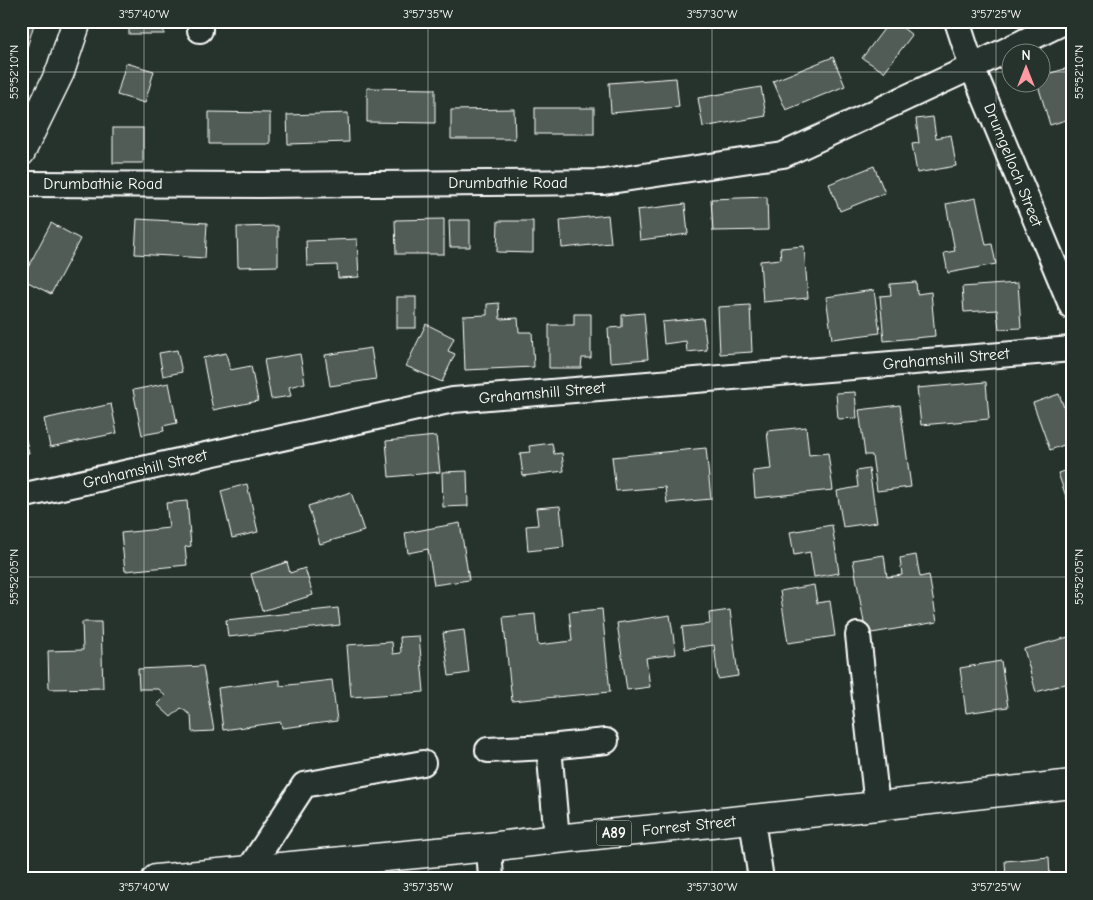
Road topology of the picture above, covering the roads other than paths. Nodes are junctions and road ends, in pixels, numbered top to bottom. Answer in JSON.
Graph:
{"nodes":[{"id":1,"x":77,"y":21,"type":"edge"},
{"id":2,"x":957,"y":21,"type":"edge"},
{"id":3,"x":1066,"y":21,"type":"edge"},
{"id":4,"x":972,"y":67,"type":"junction"},
{"id":5,"x":21,"y":152,"type":"edge"},
{"id":6,"x":21,"y":184,"type":"edge"},
{"id":7,"x":1072,"y":307,"type":"edge"},
{"id":8,"x":1072,"y":349,"type":"edge"},
{"id":9,"x":21,"y":496,"type":"edge"},
{"id":10,"x":858,"y":635,"type":"dead end"},
{"id":11,"x":606,"y":741,"type":"dead end"},
{"id":12,"x":550,"y":747,"type":"junction"},
{"id":13,"x":488,"y":750,"type":"dead end"},
{"id":14,"x":422,"y":763,"type":"dead end"},
{"id":15,"x":1072,"y":784,"type":"edge"},
{"id":16,"x":877,"y":806,"type":"junction"},
{"id":17,"x":752,"y":820,"type":"junction"},
{"id":18,"x":557,"y":839,"type":"junction"},
{"id":19,"x":488,"y":847,"type":"junction"},
{"id":20,"x":248,"y":871,"type":"junction"},
{"id":21,"x":156,"y":879,"type":"edge"},
{"id":22,"x":492,"y":879,"type":"edge"},
{"id":23,"x":761,"y":879,"type":"edge"}],
"edges":[{"from":1,"to":5,"type":"main road"},
{"from":2,"to":4,"type":"street","name":"Drumgelloch Street"},
{"from":3,"to":4,"type":"street","name":"Drumbathie Road"},
{"from":4,"to":6,"type":"street","name":"Drumbathie Road"},
{"from":4,"to":7,"type":"street","name":"Drumgelloch Street"},
{"from":8,"to":9,"type":"street","name":"Grahamshill Street"},
{"from":10,"to":16,"type":"street"},
{"from":11,"to":12,"type":"street"},
{"from":12,"to":13,"type":"street"},
{"from":12,"to":18,"type":"street"},
{"from":14,"to":20,"type":"street"},
{"from":15,"to":16,"type":"main road","name":"Forrest Street","number":"A89"},
{"from":16,"to":17,"type":"main road","name":"Forrest Street","number":"A89"},
{"from":17,"to":18,"type":"main road","name":"Forrest Street","number":"A89"},
{"from":17,"to":23,"type":"street"},
{"from":18,"to":19,"type":"main road","name":"Forrest Street","number":"A89"},
{"from":19,"to":20,"type":"main road","name":"Forrest Street","number":"A89"},
{"from":19,"to":22,"type":"street"},
{"from":20,"to":21,"type":"main road","name":"Forrest Street","number":"A89"}]}
